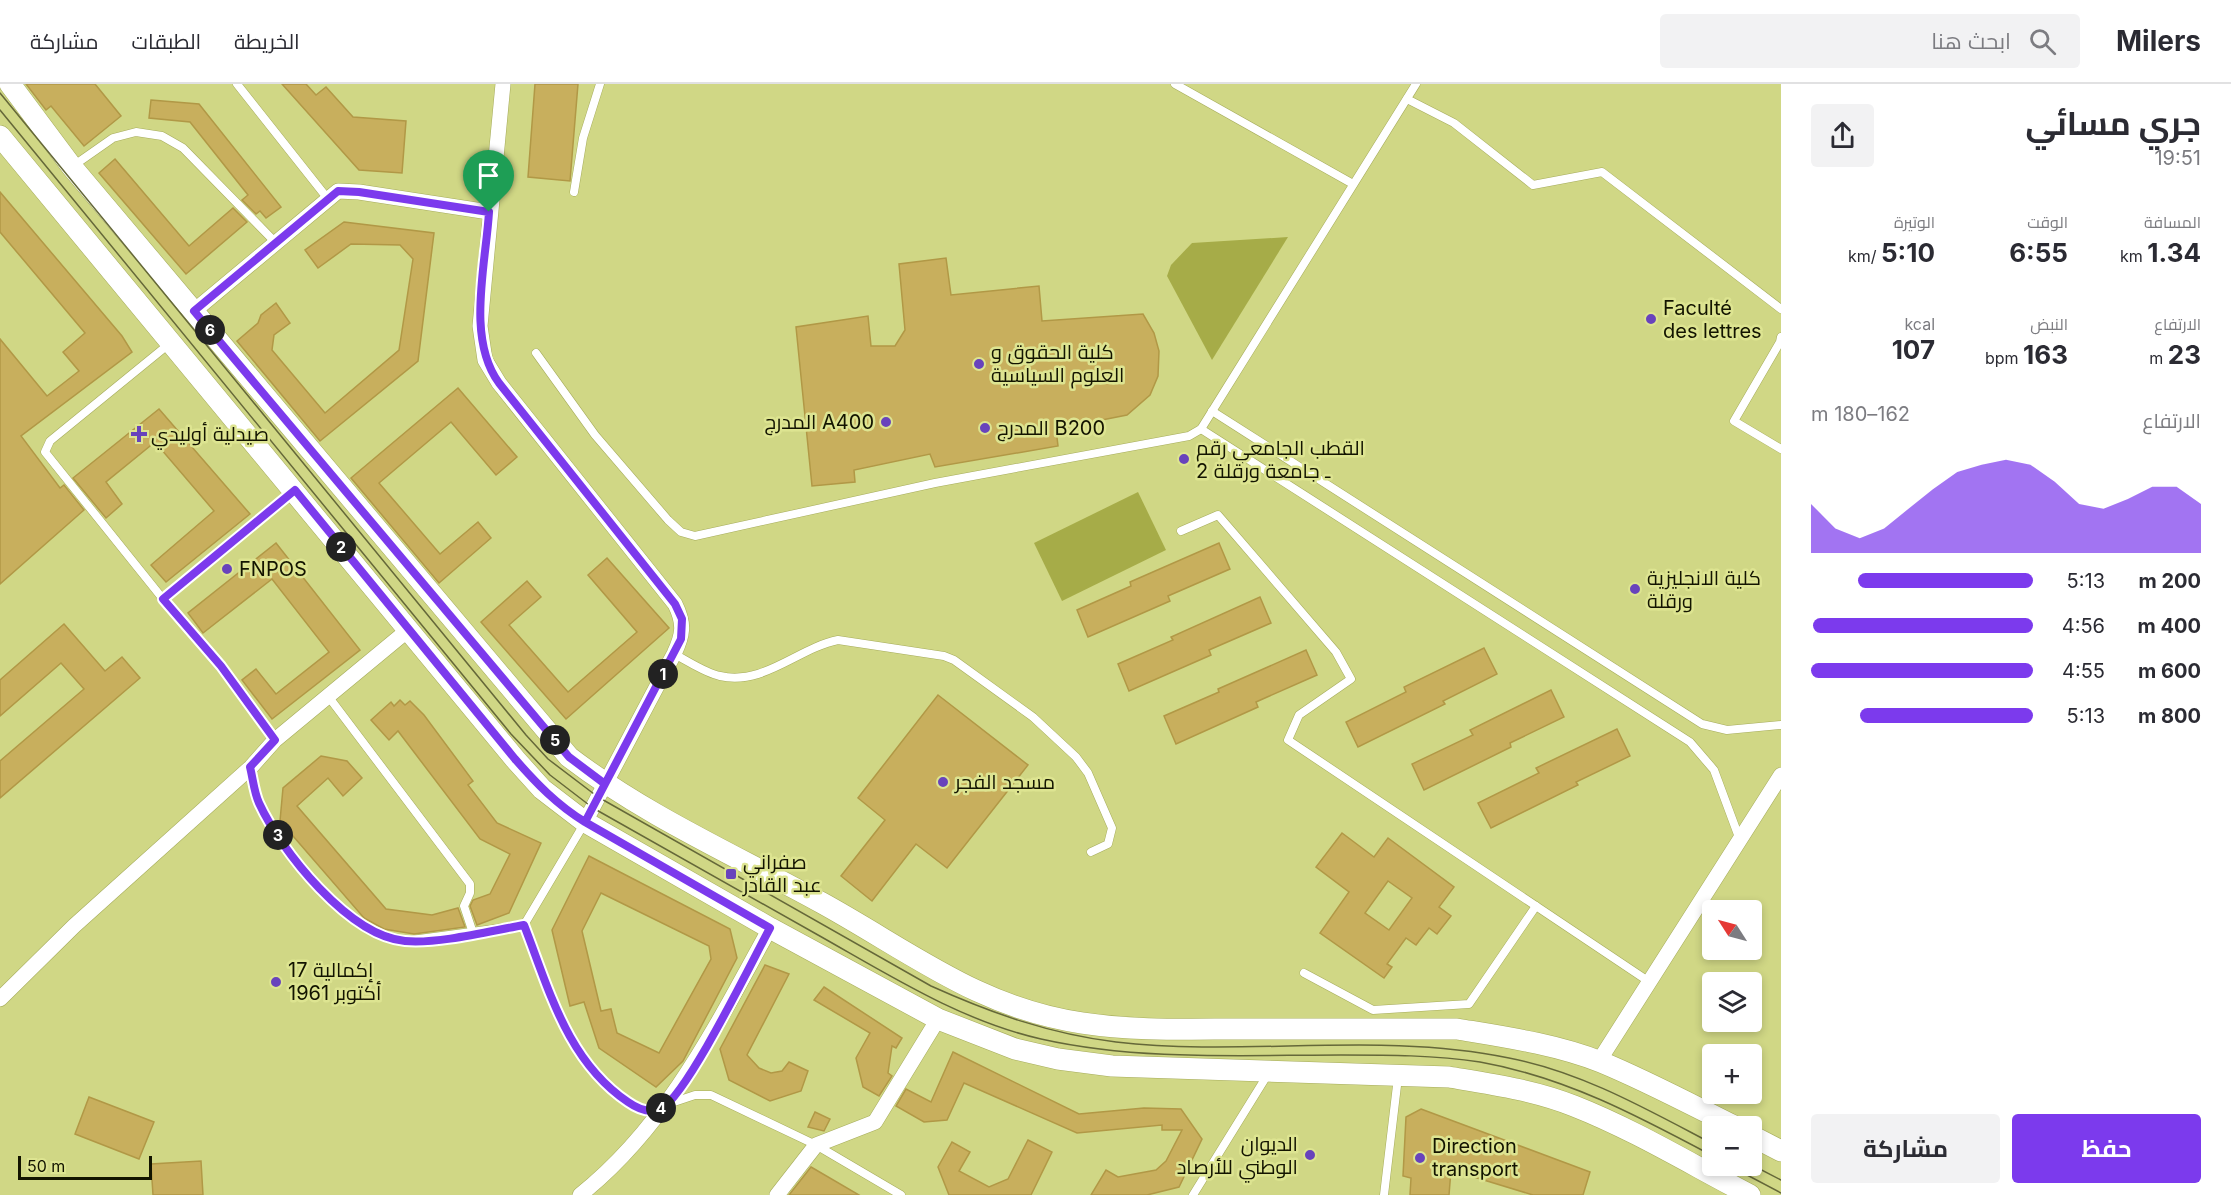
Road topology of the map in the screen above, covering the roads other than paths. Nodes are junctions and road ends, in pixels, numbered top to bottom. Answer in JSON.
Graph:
{"nodes":[{"id":1,"x":10,"y":84,"type":"edge"},
{"id":2,"x":237,"y":84,"type":"edge"},
{"id":3,"x":503,"y":84,"type":"edge"},
{"id":4,"x":600,"y":84,"type":"edge"},
{"id":5,"x":1175,"y":84,"type":"edge"},
{"id":6,"x":1416,"y":84,"type":"edge"},
{"id":7,"x":1407,"y":99,"type":"junction"},
{"id":8,"x":0,"y":136,"type":"edge"},
{"id":9,"x":72,"y":166,"type":"junction"},
{"id":10,"x":1353,"y":184,"type":"junction"},
{"id":11,"x":574,"y":192,"type":"dead end"},
{"id":12,"x":328,"y":199,"type":"junction"},
{"id":13,"x":489,"y":212,"type":"junction"},
{"id":14,"x":276,"y":243,"type":"junction"},
{"id":15,"x":1781,"y":309,"type":"edge"},
{"id":16,"x":194,"y":311,"type":"junction"},
{"id":17,"x":1781,"y":337,"type":"edge"},
{"id":18,"x":172,"y":342,"type":"junction"},
{"id":19,"x":536,"y":353,"type":"dead end"},
{"id":20,"x":1212,"y":411,"type":"junction"},
{"id":21,"x":1201,"y":429,"type":"junction"},
{"id":22,"x":1781,"y":449,"type":"edge"},
{"id":23,"x":295,"y":490,"type":"junction"},
{"id":24,"x":1181,"y":531,"type":"dead end"},
{"id":25,"x":163,"y":599,"type":"junction"},
{"id":26,"x":408,"y":630,"type":"junction"},
{"id":27,"x":674,"y":654,"type":"junction"},
{"id":28,"x":328,"y":696,"type":"junction"},
{"id":29,"x":1781,"y":725,"type":"edge"},
{"id":30,"x":275,"y":740,"type":"junction"},
{"id":31,"x":250,"y":767,"type":"junction"},
{"id":32,"x":1781,"y":775,"type":"edge"},
{"id":33,"x":605,"y":784,"type":"junction"},
{"id":34,"x":585,"y":822,"type":"junction"},
{"id":35,"x":1740,"y":840,"type":"junction"},
{"id":36,"x":1091,"y":852,"type":"dead end"},
{"id":37,"x":1536,"y":906,"type":"junction"},
{"id":38,"x":524,"y":925,"type":"junction"},
{"id":39,"x":770,"y":928,"type":"junction"},
{"id":40,"x":473,"y":933,"type":"junction"},
{"id":41,"x":1304,"y":973,"type":"dead end"},
{"id":42,"x":1650,"y":983,"type":"junction"},
{"id":43,"x":0,"y":999,"type":"edge"},
{"id":44,"x":938,"y":1019,"type":"junction"},
{"id":45,"x":1599,"y":1061,"type":"junction"},
{"id":46,"x":1269,"y":1073,"type":"junction"},
{"id":47,"x":1398,"y":1076,"type":"junction"},
{"id":48,"x":664,"y":1107,"type":"junction"},
{"id":49,"x":1714,"y":1116,"type":"edge"},
{"id":50,"x":1762,"y":1141,"type":"edge"},
{"id":51,"x":816,"y":1145,"type":"junction"},
{"id":52,"x":1781,"y":1151,"type":"edge"},
{"id":53,"x":580,"y":1195,"type":"edge"},
{"id":54,"x":777,"y":1195,"type":"edge"},
{"id":55,"x":901,"y":1195,"type":"edge"},
{"id":56,"x":1193,"y":1195,"type":"edge"},
{"id":57,"x":1384,"y":1195,"type":"edge"},
{"id":58,"x":1750,"y":1195,"type":"edge"}],
"edges":[{"from":1,"to":9,"type":"street"},
{"from":2,"to":12,"type":"lane"},
{"from":3,"to":13,"type":"street"},
{"from":4,"to":11,"type":"lane"},
{"from":5,"to":10,"type":"lane"},
{"from":6,"to":7,"type":"lane"},
{"from":7,"to":10,"type":"lane"},
{"from":7,"to":15,"type":"lane"},
{"from":8,"to":18,"type":"street"},
{"from":9,"to":14,"type":"lane"},
{"from":9,"to":16,"type":"street"},
{"from":10,"to":20,"type":"lane"},
{"from":12,"to":13,"type":"street"},
{"from":12,"to":14,"type":"street"},
{"from":13,"to":27,"type":"street"},
{"from":14,"to":16,"type":"street"},
{"from":16,"to":33,"type":"street"},
{"from":17,"to":22,"type":"lane"},
{"from":18,"to":23,"type":"street"},
{"from":18,"to":25,"type":"lane"},
{"from":19,"to":21,"type":"lane"},
{"from":20,"to":21,"type":"lane"},
{"from":20,"to":29,"type":"lane"},
{"from":21,"to":35,"type":"lane"},
{"from":23,"to":25,"type":"lane"},
{"from":23,"to":26,"type":"street"},
{"from":24,"to":37,"type":"lane"},
{"from":25,"to":30,"type":"lane"},
{"from":26,"to":28,"type":"street"},
{"from":26,"to":34,"type":"street"},
{"from":27,"to":33,"type":"street"},
{"from":27,"to":36,"type":"lane"},
{"from":28,"to":30,"type":"street"},
{"from":28,"to":40,"type":"lane"},
{"from":30,"to":31,"type":"street"},
{"from":31,"to":40,"type":"lane"},
{"from":31,"to":43,"type":"street"},
{"from":32,"to":35,"type":"street"},
{"from":33,"to":34,"type":"street"},
{"from":33,"to":45,"type":"street"},
{"from":34,"to":38,"type":"lane"},
{"from":34,"to":39,"type":"street"},
{"from":35,"to":42,"type":"street"},
{"from":37,"to":41,"type":"lane"},
{"from":37,"to":42,"type":"lane"},
{"from":38,"to":40,"type":"lane"},
{"from":38,"to":48,"type":"lane"},
{"from":39,"to":44,"type":"street"},
{"from":39,"to":48,"type":"street"},
{"from":42,"to":45,"type":"street"},
{"from":44,"to":46,"type":"street"},
{"from":44,"to":51,"type":"street"},
{"from":45,"to":49,"type":"street"},
{"from":46,"to":47,"type":"street"},
{"from":46,"to":56,"type":"lane"},
{"from":47,"to":57,"type":"lane"},
{"from":47,"to":58,"type":"street"},
{"from":48,"to":51,"type":"lane"},
{"from":48,"to":53,"type":"street"},
{"from":50,"to":52,"type":"street"},
{"from":51,"to":54,"type":"street"},
{"from":51,"to":55,"type":"lane"}]}
